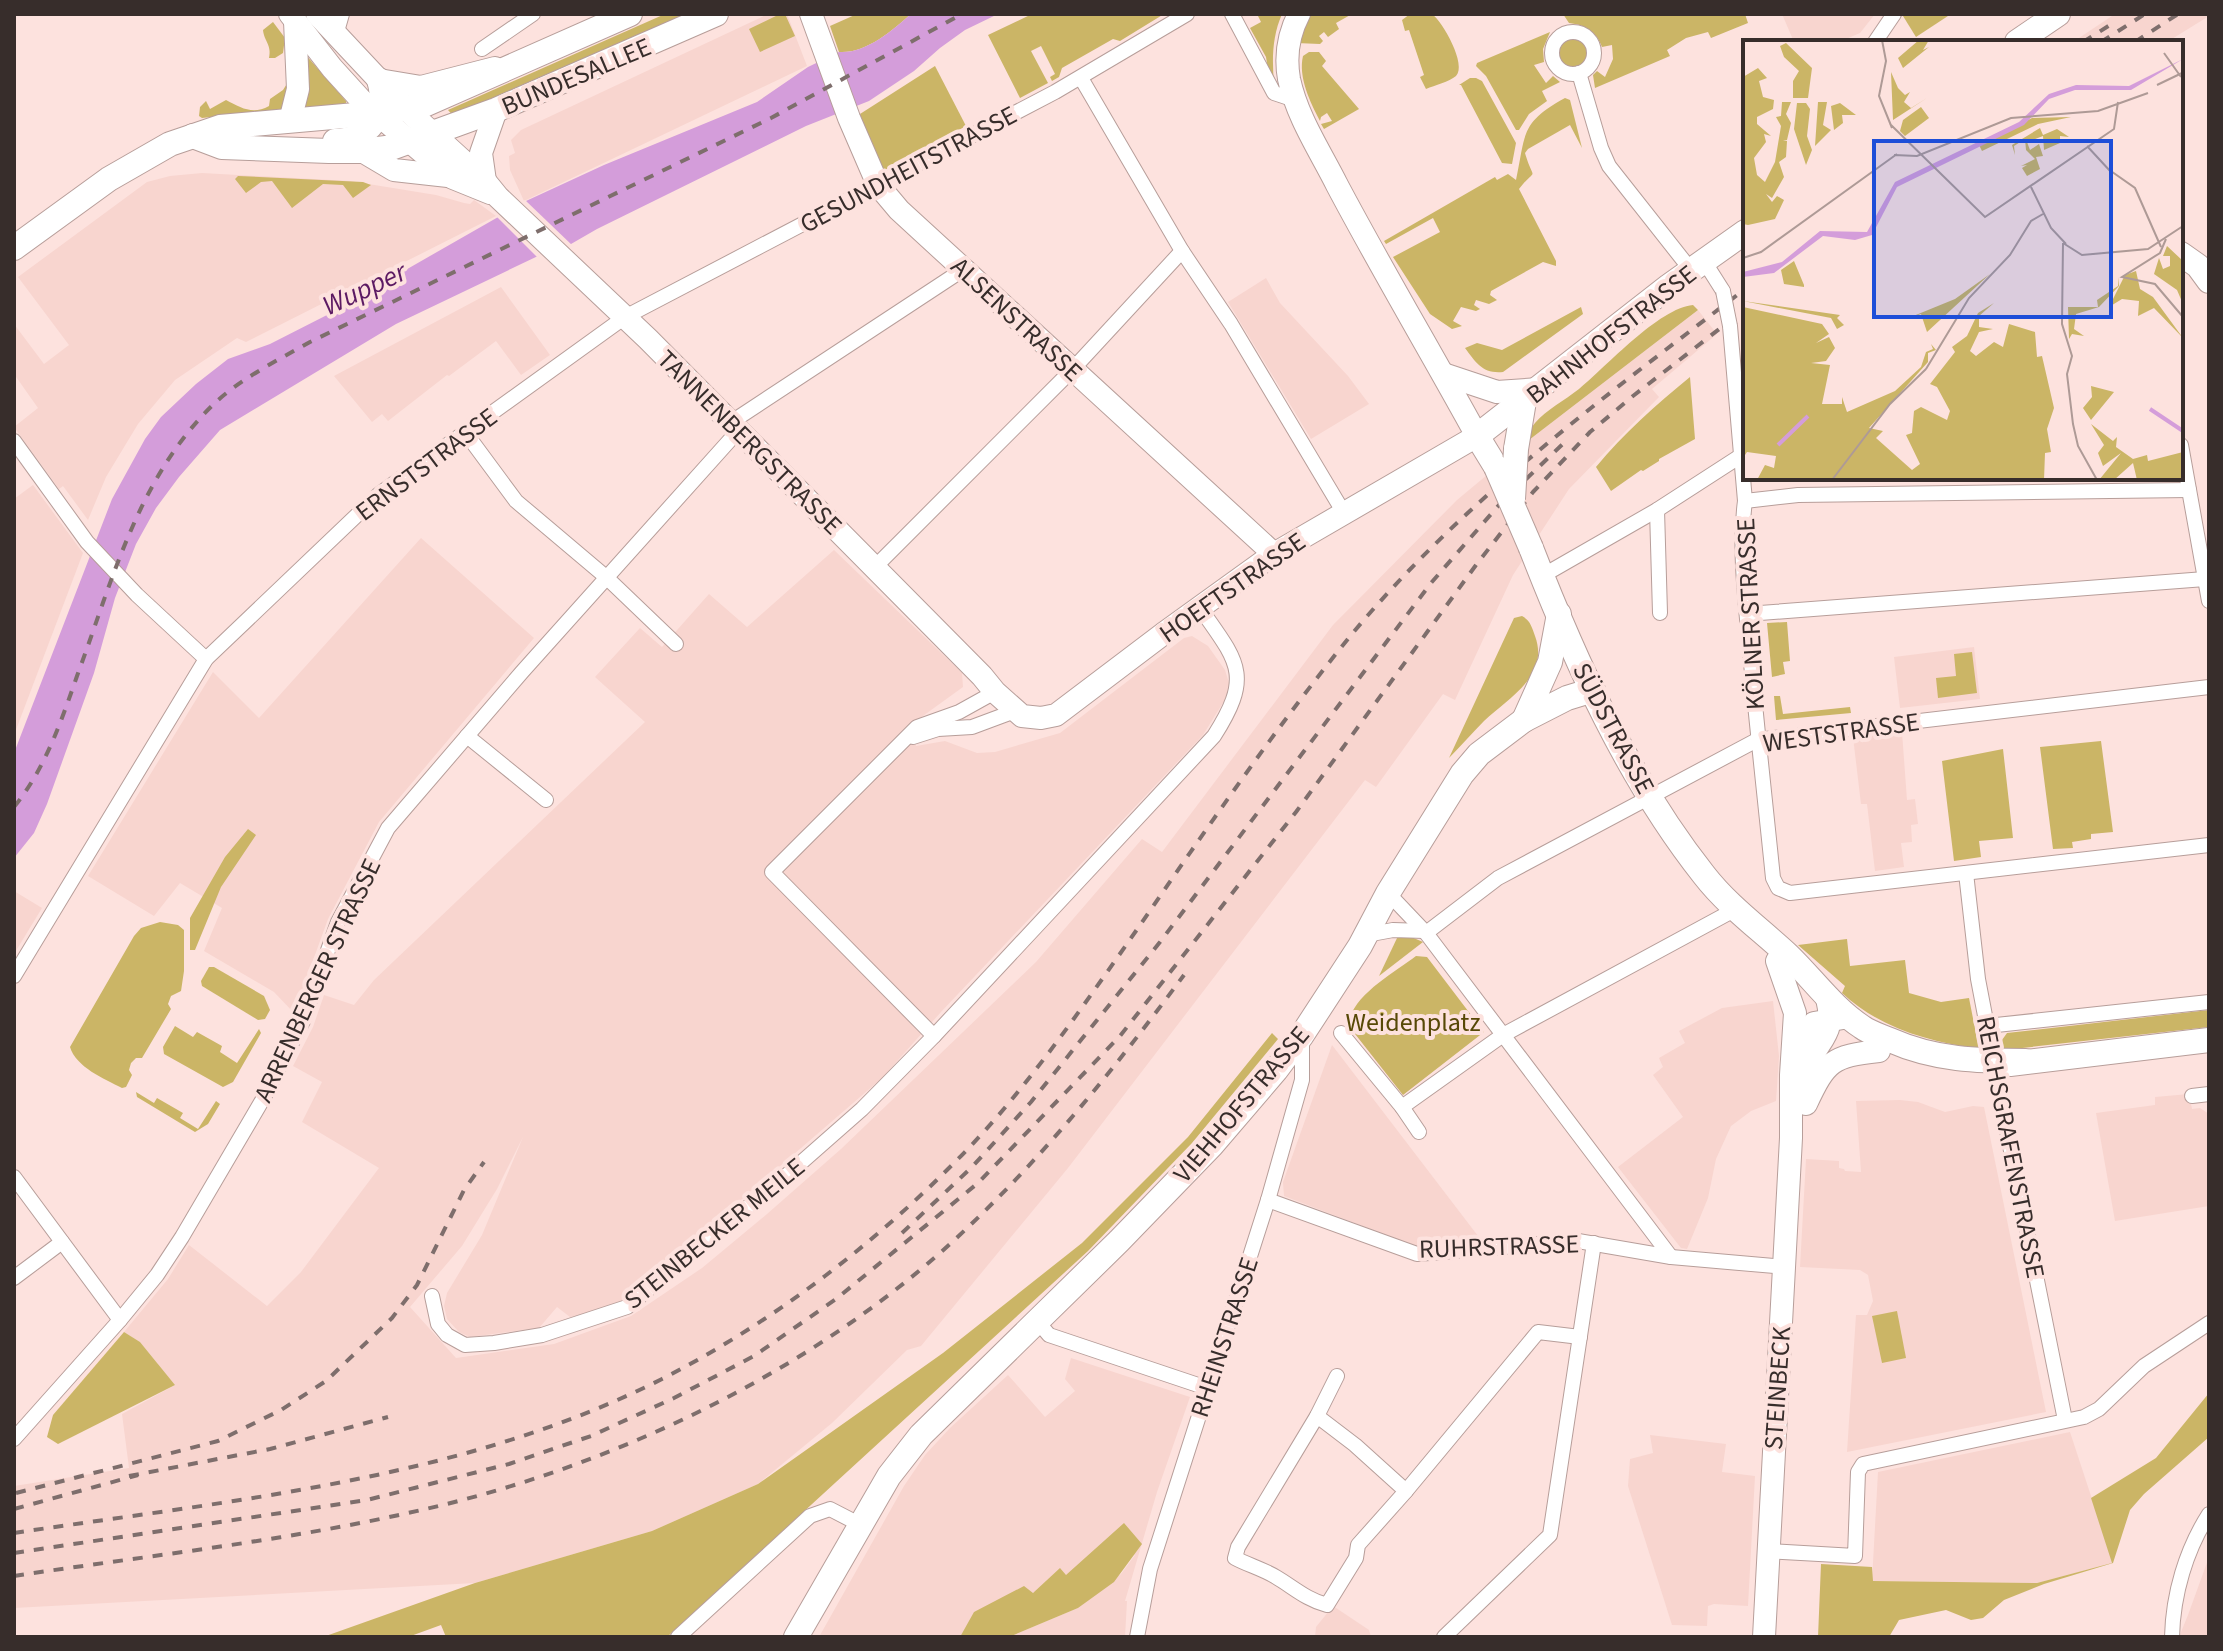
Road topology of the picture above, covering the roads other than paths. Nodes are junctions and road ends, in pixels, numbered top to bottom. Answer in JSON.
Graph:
{"nodes":[{"id":1,"x":533,"y":14,"type":"edge"},
{"id":2,"x":630,"y":14,"type":"edge"},
{"id":3,"x":716,"y":14,"type":"edge"},
{"id":4,"x":811,"y":14,"type":"edge"},
{"id":5,"x":822,"y":14,"type":"edge"},
{"id":6,"x":1187,"y":14,"type":"edge"},
{"id":7,"x":1232,"y":14,"type":"edge"},
{"id":8,"x":1299,"y":14,"type":"edge"},
{"id":9,"x":1894,"y":14,"type":"edge"},
{"id":10,"x":2058,"y":14,"type":"edge"},
{"id":11,"x":300,"y":16,"type":"edge"},
{"id":12,"x":339,"y":24,"type":"edge"},
{"id":13,"x":1876,"y":40,"type":"edge"},
{"id":14,"x":2020,"y":40,"type":"edge"},
{"id":15,"x":482,"y":49,"type":"dead end"},
{"id":16,"x":825,"y":49,"type":"junction"},
{"id":17,"x":357,"y":57,"type":"junction"},
{"id":18,"x":512,"y":67,"type":"junction"},
{"id":19,"x":332,"y":68,"type":"junction"},
{"id":20,"x":1579,"y":73,"type":"dead end"},
{"id":21,"x":1081,"y":78,"type":"junction"},
{"id":22,"x":379,"y":80,"type":"junction"},
{"id":23,"x":1295,"y":100,"type":"junction"},
{"id":24,"x":407,"y":110,"type":"junction"},
{"id":25,"x":496,"y":110,"type":"junction"},
{"id":26,"x":378,"y":113,"type":"junction"},
{"id":27,"x":296,"y":131,"type":"junction"},
{"id":28,"x":434,"y":134,"type":"junction"},
{"id":29,"x":193,"y":136,"type":"junction"},
{"id":30,"x":409,"y":143,"type":"junction"},
{"id":31,"x":275,"y":149,"type":"junction"},
{"id":32,"x":362,"y":151,"type":"junction"},
{"id":33,"x":453,"y":178,"type":"junction"},
{"id":34,"x":878,"y":185,"type":"junction"},
{"id":35,"x":498,"y":195,"type":"junction"},
{"id":36,"x":1743,"y":233,"type":"edge"},
{"id":37,"x":14,"y":248,"type":"edge"},
{"id":38,"x":1182,"y":251,"type":"junction"},
{"id":39,"x":1697,"y":266,"type":"junction"},
{"id":40,"x":964,"y":269,"type":"junction"},
{"id":41,"x":625,"y":317,"type":"junction"},
{"id":42,"x":1072,"y":370,"type":"junction"},
{"id":43,"x":1443,"y":374,"type":"junction"},
{"id":44,"x":1740,"y":379,"type":"edge"},
{"id":45,"x":1531,"y":395,"type":"junction"},
{"id":46,"x":734,"y":427,"type":"junction"},
{"id":47,"x":465,"y":432,"type":"junction"},
{"id":48,"x":1477,"y":436,"type":"junction"},
{"id":49,"x":14,"y":441,"type":"edge"},
{"id":50,"x":1742,"y":455,"type":"junction"},
{"id":51,"x":2183,"y":456,"type":"edge"},
{"id":52,"x":1743,"y":470,"type":"edge"},
{"id":53,"x":1744,"y":480,"type":"edge"},
{"id":54,"x":2189,"y":490,"type":"junction"},
{"id":55,"x":1745,"y":501,"type":"junction"},
{"id":56,"x":1513,"y":505,"type":"junction"},
{"id":57,"x":1657,"y":510,"type":"junction"},
{"id":58,"x":1344,"y":513,"type":"junction"},
{"id":59,"x":2202,"y":516,"type":"edge"},
{"id":60,"x":1274,"y":554,"type":"junction"},
{"id":61,"x":874,"y":568,"type":"junction"},
{"id":62,"x":1542,"y":576,"type":"junction"},
{"id":63,"x":606,"y":577,"type":"junction"},
{"id":64,"x":2205,"y":579,"type":"junction"},
{"id":65,"x":2209,"y":601,"type":"edge"},
{"id":66,"x":1200,"y":608,"type":"junction"},
{"id":67,"x":1660,"y":613,"type":"dead end"},
{"id":68,"x":1559,"y":614,"type":"junction"},
{"id":69,"x":1747,"y":614,"type":"junction"},
{"id":70,"x":676,"y":644,"type":"dead end"},
{"id":71,"x":206,"y":659,"type":"junction"},
{"id":72,"x":2209,"y":687,"type":"edge"},
{"id":73,"x":1593,"y":690,"type":"junction"},
{"id":74,"x":995,"y":692,"type":"junction"},
{"id":75,"x":1015,"y":711,"type":"junction"},
{"id":76,"x":1524,"y":720,"type":"junction"},
{"id":77,"x":467,"y":736,"type":"junction"},
{"id":78,"x":905,"y":739,"type":"junction"},
{"id":79,"x":1757,"y":740,"type":"junction"},
{"id":80,"x":1650,"y":796,"type":"junction"},
{"id":81,"x":546,"y":800,"type":"dead end"},
{"id":82,"x":2209,"y":845,"type":"edge"},
{"id":83,"x":1966,"y":873,"type":"junction"},
{"id":84,"x":1388,"y":893,"type":"junction"},
{"id":85,"x":1736,"y":909,"type":"junction"},
{"id":86,"x":1753,"y":927,"type":"junction"},
{"id":87,"x":1426,"y":932,"type":"junction"},
{"id":88,"x":1366,"y":935,"type":"junction"},
{"id":89,"x":1777,"y":961,"type":"junction"},
{"id":90,"x":14,"y":976,"type":"edge"},
{"id":91,"x":2209,"y":1002,"type":"edge"},
{"id":92,"x":1828,"y":1007,"type":"junction"},
{"id":93,"x":1987,"y":1026,"type":"junction"},
{"id":94,"x":1341,"y":1033,"type":"dead end"},
{"id":95,"x":1302,"y":1035,"type":"junction"},
{"id":96,"x":1503,"y":1035,"type":"junction"},
{"id":97,"x":934,"y":1036,"type":"junction"},
{"id":98,"x":2209,"y":1040,"type":"edge"},
{"id":99,"x":1879,"y":1051,"type":"junction"},
{"id":100,"x":2026,"y":1061,"type":"junction"},
{"id":101,"x":1791,"y":1075,"type":"junction"},
{"id":102,"x":2209,"y":1094,"type":"edge"},
{"id":103,"x":2192,"y":1096,"type":"dead end"},
{"id":104,"x":1402,"y":1107,"type":"junction"},
{"id":105,"x":1419,"y":1132,"type":"dead end"},
{"id":106,"x":1791,"y":1138,"type":"junction"},
{"id":107,"x":14,"y":1177,"type":"edge"},
{"id":108,"x":1268,"y":1200,"type":"junction"},
{"id":109,"x":62,"y":1242,"type":"junction"},
{"id":110,"x":1594,"y":1243,"type":"junction"},
{"id":111,"x":1671,"y":1257,"type":"junction"},
{"id":112,"x":1785,"y":1267,"type":"junction"},
{"id":113,"x":14,"y":1278,"type":"edge"},
{"id":114,"x":432,"y":1296,"type":"dead end"},
{"id":115,"x":120,"y":1320,"type":"junction"},
{"id":116,"x":1038,"y":1322,"type":"junction"},
{"id":117,"x":2209,"y":1323,"type":"edge"},
{"id":118,"x":1580,"y":1337,"type":"junction"},
{"id":119,"x":1337,"y":1376,"type":"dead end"},
{"id":120,"x":1207,"y":1388,"type":"junction"},
{"id":121,"x":1317,"y":1416,"type":"junction"},
{"id":122,"x":2065,"y":1420,"type":"junction"},
{"id":123,"x":14,"y":1439,"type":"edge"},
{"id":124,"x":1406,"y":1491,"type":"junction"},
{"id":125,"x":2209,"y":1514,"type":"edge"},
{"id":126,"x":861,"y":1525,"type":"junction"},
{"id":127,"x":1767,"y":1551,"type":"junction"},
{"id":128,"x":678,"y":1637,"type":"edge"},
{"id":129,"x":796,"y":1637,"type":"edge"},
{"id":130,"x":1137,"y":1637,"type":"edge"},
{"id":131,"x":1444,"y":1637,"type":"edge"},
{"id":132,"x":1764,"y":1637,"type":"edge"},
{"id":133,"x":2172,"y":1637,"type":"edge"}],
"edges":[{"from":1,"to":15,"type":"street"},
{"from":2,"to":18,"type":"main road","name":"BUNDESALLEE"},
{"from":3,"to":25,"type":"main road","name":"BUNDESALLEE"},
{"from":4,"to":16,"type":"main road","name":"ALSENSTRASSE"},
{"from":5,"to":16,"type":"main road","name":"ALSENSTRASSE"},
{"from":6,"to":21,"type":"street","name":"GESUNDHEITSTRASSE"},
{"from":7,"to":23,"type":"street"},
{"from":8,"to":23,"type":"main road"},
{"from":9,"to":13,"type":"street"},
{"from":10,"to":14,"type":"main road"},
{"from":11,"to":12,"type":"main road","name":"TANNENBERGSTRASSE"},
{"from":11,"to":19,"type":"main road"},
{"from":11,"to":27,"type":"main road"},
{"from":12,"to":17,"type":"main road","name":"TANNENBERGSTRASSE"},
{"from":16,"to":34,"type":"main road","name":"ALSENSTRASSE"},
{"from":17,"to":19,"type":"main road"},
{"from":17,"to":22,"type":"main road","name":"TANNENBERGSTRASSE"},
{"from":18,"to":22,"type":"main road"},
{"from":18,"to":24,"type":"main road","name":"BUNDESALLEE"},
{"from":19,"to":26,"type":"main road"},
{"from":20,"to":39,"type":"street","name":"KÖLNER STRASSE"},
{"from":21,"to":34,"type":"street","name":"GESUNDHEITSTRASSE"},
{"from":21,"to":38,"type":"street"},
{"from":22,"to":24,"type":"main road","name":"TANNENBERGSTRASSE"},
{"from":22,"to":26,"type":"main road"},
{"from":23,"to":43,"type":"main road"},
{"from":24,"to":26,"type":"main road","name":"BUNDESALLEE"},
{"from":24,"to":28,"type":"main road","name":"TANNENBERGSTRASSE"},
{"from":25,"to":28,"type":"main road","name":"BUNDESALLEE"},
{"from":25,"to":35,"type":"main road"},
{"from":26,"to":27,"type":"main road","name":"BUNDESALLEE"},
{"from":26,"to":30,"type":"main road"},
{"from":27,"to":29,"type":"main road"},
{"from":27,"to":31,"type":"main road"},
{"from":28,"to":30,"type":"main road","name":"BUNDESALLEE"},
{"from":28,"to":35,"type":"main road","name":"TANNENBERGSTRASSE"},
{"from":29,"to":31,"type":"main road","name":"BUNDESALLEE"},
{"from":29,"to":37,"type":"main road"},
{"from":30,"to":32,"type":"main road","name":"BUNDESALLEE"},
{"from":30,"to":33,"type":"main road"},
{"from":31,"to":32,"type":"main road","name":"BUNDESALLEE"},
{"from":32,"to":33,"type":"main road"},
{"from":33,"to":35,"type":"main road"},
{"from":34,"to":40,"type":"main road","name":"ALSENSTRASSE"},
{"from":34,"to":41,"type":"street","name":"GESUNDHEITSTRASSE"},
{"from":35,"to":41,"type":"main road","name":"TANNENBERGSTRASSE"},
{"from":36,"to":39,"type":"main road","name":"BAHNHOFSTRASSE"},
{"from":38,"to":42,"type":"street"},
{"from":38,"to":58,"type":"street"},
{"from":39,"to":44,"type":"street","name":"KÖLNER STRASSE","bridge":true},
{"from":39,"to":45,"type":"main road","name":"BAHNHOFSTRASSE"},
{"from":40,"to":42,"type":"main road","name":"ALSENSTRASSE"},
{"from":40,"to":46,"type":"street","name":"ARRENBERGER STRASSE"},
{"from":41,"to":46,"type":"main road","name":"TANNENBERGSTRASSE"},
{"from":41,"to":47,"type":"street","name":"ERNSTSTRASSE"},
{"from":42,"to":60,"type":"main road","name":"ALSENSTRASSE"},
{"from":42,"to":61,"type":"street"},
{"from":43,"to":45,"type":"main road"},
{"from":43,"to":48,"type":"main road"},
{"from":44,"to":50,"type":"street","name":"KÖLNER STRASSE"},
{"from":45,"to":48,"type":"main road","name":"BAHNHOFSTRASSE"},
{"from":45,"to":56,"type":"main road","bridge":true},
{"from":46,"to":61,"type":"main road","name":"TANNENBERGSTRASSE"},
{"from":46,"to":63,"type":"street","name":"ARRENBERGER STRASSE"},
{"from":47,"to":63,"type":"street"},
{"from":47,"to":71,"type":"street","name":"ERNSTSTRASSE"},
{"from":48,"to":56,"type":"main road","name":"SÜDSTRASSE","bridge":true},
{"from":48,"to":58,"type":"main road","name":"HOEFTSTRASSE"},
{"from":49,"to":71,"type":"street"},
{"from":50,"to":52,"type":"street","name":"KÖLNER STRASSE"},
{"from":50,"to":57,"type":"street"},
{"from":51,"to":54,"type":"street"},
{"from":53,"to":55,"type":"street","name":"KÖLNER STRASSE"},
{"from":54,"to":55,"type":"street"},
{"from":54,"to":59,"type":"street"},
{"from":55,"to":69,"type":"street","name":"KÖLNER STRASSE"},
{"from":56,"to":62,"type":"main road","name":"SÜDSTRASSE","bridge":true},
{"from":57,"to":62,"type":"street"},
{"from":57,"to":67,"type":"street"},
{"from":58,"to":60,"type":"main road","name":"HOEFTSTRASSE"},
{"from":59,"to":64,"type":"street"},
{"from":60,"to":66,"type":"main road","name":"HOEFTSTRASSE"},
{"from":61,"to":74,"type":"main road","name":"TANNENBERGSTRASSE"},
{"from":62,"to":68,"type":"main road","name":"SÜDSTRASSE"},
{"from":63,"to":70,"type":"street"},
{"from":63,"to":77,"type":"street","name":"ARRENBERGER STRASSE"},
{"from":64,"to":65,"type":"street"},
{"from":64,"to":69,"type":"street"},
{"from":66,"to":75,"type":"main road","name":"HOEFTSTRASSE"},
{"from":66,"to":97,"type":"street","name":"STEINBECKER MEILE"},
{"from":68,"to":73,"type":"main road","name":"SÜDSTRASSE"},
{"from":68,"to":76,"type":"main road"},
{"from":69,"to":79,"type":"street","name":"KÖLNER STRASSE"},
{"from":71,"to":90,"type":"street","name":"ERNSTSTRASSE"},
{"from":72,"to":79,"type":"street","name":"WESTSTRASSE"},
{"from":73,"to":76,"type":"main road","name":"VIEHHOFSTRASSE"},
{"from":73,"to":80,"type":"main road","name":"SÜDSTRASSE"},
{"from":74,"to":75,"type":"main road"},
{"from":74,"to":78,"type":"street"},
{"from":75,"to":78,"type":"street"},
{"from":76,"to":84,"type":"main road","name":"VIEHHOFSTRASSE"},
{"from":77,"to":81,"type":"street"},
{"from":77,"to":115,"type":"street","name":"ARRENBERGER STRASSE"},
{"from":78,"to":97,"type":"street"},
{"from":79,"to":80,"type":"street","name":"WESTSTRASSE"},
{"from":79,"to":83,"type":"street","name":"KÖLNER STRASSE"},
{"from":80,"to":85,"type":"main road","name":"SÜDSTRASSE"},
{"from":80,"to":87,"type":"street","name":"WESTSTRASSE"},
{"from":82,"to":83,"type":"street"},
{"from":83,"to":93,"type":"street","name":"REICHSGRAFENSTRASSE"},
{"from":84,"to":87,"type":"street"},
{"from":84,"to":88,"type":"main road","name":"VIEHHOFSTRASSE"},
{"from":85,"to":86,"type":"main road","name":"SÜDSTRASSE"},
{"from":85,"to":96,"type":"street"},
{"from":86,"to":89,"type":"main road","name":"SÜDSTRASSE"},
{"from":86,"to":92,"type":"main road","name":"SÜDSTRASSE"},
{"from":87,"to":88,"type":"street"},
{"from":87,"to":96,"type":"street"},
{"from":88,"to":95,"type":"main road","name":"VIEHHOFSTRASSE"},
{"from":89,"to":92,"type":"main road","name":"SÜDSTRASSE"},
{"from":89,"to":101,"type":"main road"},
{"from":91,"to":93,"type":"street"},
{"from":92,"to":99,"type":"main road","name":"SÜDSTRASSE"},
{"from":92,"to":100,"type":"main road","name":"SÜDSTRASSE"},
{"from":92,"to":101,"type":"main road"},
{"from":92,"to":106,"type":"main road"},
{"from":93,"to":122,"type":"street","name":"REICHSGRAFENSTRASSE","bridge":true},
{"from":94,"to":104,"type":"street"},
{"from":95,"to":108,"type":"street","name":"RHEINSTRASSE"},
{"from":95,"to":116,"type":"main road","name":"VIEHHOFSTRASSE"},
{"from":96,"to":104,"type":"street"},
{"from":96,"to":111,"type":"street"},
{"from":97,"to":114,"type":"street","name":"STEINBECKER MEILE"},
{"from":98,"to":100,"type":"main road","name":"SÜDSTRASSE"},
{"from":99,"to":100,"type":"main road","name":"SÜDSTRASSE"},
{"from":99,"to":106,"type":"main road"},
{"from":101,"to":106,"type":"main road"},
{"from":102,"to":103,"type":"street"},
{"from":104,"to":105,"type":"street"},
{"from":106,"to":112,"type":"main road","name":"STEINBECK"},
{"from":107,"to":109,"type":"street"},
{"from":108,"to":110,"type":"street","name":"RUHRSTRASSE"},
{"from":108,"to":120,"type":"street","name":"RHEINSTRASSE"},
{"from":109,"to":113,"type":"street"},
{"from":109,"to":115,"type":"street"},
{"from":110,"to":111,"type":"street","name":"RUHRSTRASSE"},
{"from":110,"to":118,"type":"street"},
{"from":111,"to":112,"type":"street","name":"RUHRSTRASSE"},
{"from":112,"to":127,"type":"main road","name":"STEINBECK"},
{"from":115,"to":123,"type":"street","name":"ARRENBERGER STRASSE"},
{"from":116,"to":120,"type":"street"},
{"from":116,"to":126,"type":"main road","name":"VIEHHOFSTRASSE"},
{"from":117,"to":122,"type":"street"},
{"from":118,"to":124,"type":"street"},
{"from":118,"to":131,"type":"street"},
{"from":119,"to":121,"type":"street"},
{"from":120,"to":130,"type":"street","name":"RHEINSTRASSE"},
{"from":121,"to":124,"type":"street"},
{"from":121,"to":124,"type":"street"},
{"from":122,"to":127,"type":"street"},
{"from":125,"to":133,"type":"street"},
{"from":126,"to":128,"type":"street"},
{"from":126,"to":129,"type":"main road","name":"VIEHHOFSTRASSE"},
{"from":127,"to":132,"type":"main road","name":"STEINBECK"}]}
